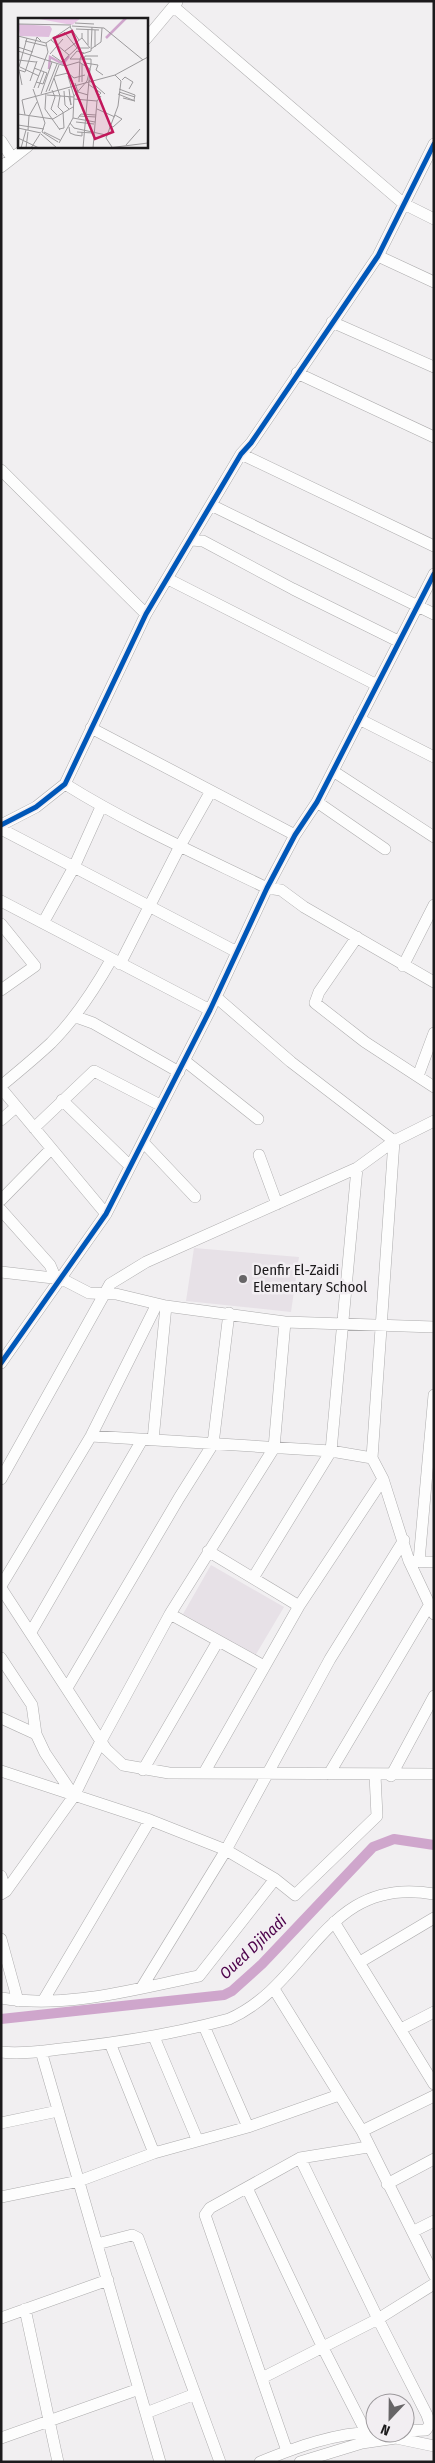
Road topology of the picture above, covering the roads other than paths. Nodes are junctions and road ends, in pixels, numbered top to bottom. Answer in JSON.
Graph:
{"nodes":[{"id":1,"x":176,"y":4,"type":"edge"},
{"id":2,"x":148,"y":37,"type":"edge"},
{"id":3,"x":1,"y":141,"type":"edge"},
{"id":4,"x":434,"y":145,"type":"edge"},
{"id":5,"x":25,"y":148,"type":"edge"},
{"id":6,"x":12,"y":158,"type":"junction"},
{"id":7,"x":1,"y":167,"type":"edge"},
{"id":8,"x":404,"y":204,"type":"junction"},
{"id":9,"x":434,"y":219,"type":"edge"},
{"id":10,"x":378,"y":256,"type":"junction"},
{"id":11,"x":434,"y":282,"type":"edge"},
{"id":12,"x":332,"y":322,"type":"junction"},
{"id":13,"x":434,"y":367,"type":"edge"},
{"id":14,"x":297,"y":373,"type":"junction"},
{"id":15,"x":434,"y":437,"type":"edge"},
{"id":16,"x":242,"y":454,"type":"junction"},
{"id":17,"x":1,"y":470,"type":"edge"},
{"id":18,"x":211,"y":505,"type":"junction"},
{"id":19,"x":192,"y":540,"type":"junction"},
{"id":20,"x":434,"y":546,"type":"edge"},
{"id":21,"x":434,"y":574,"type":"edge"},
{"id":22,"x":168,"y":579,"type":"junction"},
{"id":23,"x":418,"y":607,"type":"junction"},
{"id":24,"x":146,"y":614,"type":"junction"},
{"id":25,"x":434,"y":614,"type":"edge"},
{"id":26,"x":398,"y":641,"type":"junction"},
{"id":27,"x":376,"y":685,"type":"junction"},
{"id":28,"x":359,"y":719,"type":"junction"},
{"id":29,"x":91,"y":728,"type":"junction"},
{"id":30,"x":434,"y":757,"type":"edge"},
{"id":31,"x":333,"y":771,"type":"junction"},
{"id":32,"x":65,"y":784,"type":"junction"},
{"id":33,"x":211,"y":791,"type":"junction"},
{"id":34,"x":317,"y":802,"type":"junction"},
{"id":35,"x":101,"y":807,"type":"junction"},
{"id":36,"x":1,"y":827,"type":"edge"},
{"id":37,"x":295,"y":835,"type":"junction"},
{"id":38,"x":434,"y":837,"type":"edge"},
{"id":39,"x":180,"y":846,"type":"junction"},
{"id":40,"x":385,"y":849,"type":"dead end"},
{"id":41,"x":74,"y":867,"type":"junction"},
{"id":42,"x":267,"y":888,"type":"junction"},
{"id":43,"x":1,"y":901,"type":"edge"},
{"id":44,"x":434,"y":905,"type":"edge"},
{"id":45,"x":150,"y":907,"type":"junction"},
{"id":46,"x":43,"y":923,"type":"junction"},
{"id":47,"x":1,"y":924,"type":"edge"},
{"id":48,"x":357,"y":937,"type":"junction"},
{"id":49,"x":237,"y":952,"type":"junction"},
{"id":50,"x":116,"y":962,"type":"junction"},
{"id":51,"x":404,"y":966,"type":"junction"},
{"id":52,"x":434,"y":982,"type":"edge"},
{"id":53,"x":1,"y":990,"type":"edge"},
{"id":54,"x":216,"y":997,"type":"junction"},
{"id":55,"x":210,"y":1010,"type":"junction"},
{"id":56,"x":73,"y":1018,"type":"junction"},
{"id":57,"x":434,"y":1033,"type":"edge"},
{"id":58,"x":185,"y":1061,"type":"junction"},
{"id":59,"x":179,"y":1072,"type":"junction"},
{"id":60,"x":418,"y":1076,"type":"junction"},
{"id":61,"x":1,"y":1087,"type":"edge"},
{"id":62,"x":434,"y":1087,"type":"edge"},
{"id":63,"x":62,"y":1100,"type":"junction"},
{"id":64,"x":160,"y":1105,"type":"junction"},
{"id":65,"x":16,"y":1107,"type":"junction"},
{"id":66,"x":258,"y":1119,"type":"dead end"},
{"id":67,"x":1,"y":1120,"type":"edge"},
{"id":68,"x":434,"y":1121,"type":"edge"},
{"id":69,"x":34,"y":1128,"type":"junction"},
{"id":70,"x":394,"y":1141,"type":"junction"},
{"id":71,"x":143,"y":1142,"type":"junction"},
{"id":72,"x":51,"y":1150,"type":"junction"},
{"id":73,"x":259,"y":1155,"type":"dead end"},
{"id":74,"x":130,"y":1166,"type":"junction"},
{"id":75,"x":357,"y":1168,"type":"junction"},
{"id":76,"x":195,"y":1197,"type":"dead end"},
{"id":77,"x":1,"y":1200,"type":"edge"},
{"id":78,"x":277,"y":1204,"type":"junction"},
{"id":79,"x":106,"y":1214,"type":"junction"},
{"id":80,"x":3,"y":1215,"type":"edge"},
{"id":81,"x":1,"y":1272,"type":"edge"},
{"id":82,"x":59,"y":1279,"type":"junction"},
{"id":83,"x":103,"y":1294,"type":"junction"},
{"id":84,"x":162,"y":1305,"type":"junction"},
{"id":85,"x":229,"y":1313,"type":"junction"},
{"id":86,"x":285,"y":1322,"type":"junction"},
{"id":87,"x":343,"y":1323,"type":"junction"},
{"id":88,"x":381,"y":1324,"type":"junction"},
{"id":89,"x":434,"y":1327,"type":"edge"},
{"id":90,"x":1,"y":1362,"type":"edge"},
{"id":91,"x":434,"y":1395,"type":"edge"},
{"id":92,"x":91,"y":1436,"type":"junction"},
{"id":93,"x":147,"y":1440,"type":"junction"},
{"id":94,"x":213,"y":1444,"type":"junction"},
{"id":95,"x":274,"y":1448,"type":"junction"},
{"id":96,"x":330,"y":1451,"type":"junction"},
{"id":97,"x":372,"y":1458,"type":"junction"},
{"id":98,"x":1,"y":1479,"type":"edge"},
{"id":99,"x":383,"y":1479,"type":"junction"},
{"id":100,"x":404,"y":1540,"type":"junction"},
{"id":101,"x":208,"y":1552,"type":"junction"},
{"id":102,"x":414,"y":1561,"type":"junction"},
{"id":103,"x":434,"y":1562,"type":"edge"},
{"id":104,"x":253,"y":1578,"type":"junction"},
{"id":105,"x":1,"y":1587,"type":"edge"},
{"id":106,"x":299,"y":1606,"type":"junction"},
{"id":107,"x":432,"y":1609,"type":"edge"},
{"id":108,"x":170,"y":1614,"type":"junction"},
{"id":109,"x":30,"y":1632,"type":"junction"},
{"id":110,"x":218,"y":1641,"type":"junction"},
{"id":111,"x":1,"y":1658,"type":"edge"},
{"id":112,"x":264,"y":1666,"type":"junction"},
{"id":113,"x":7,"y":1670,"type":"edge"},
{"id":114,"x":67,"y":1688,"type":"junction"},
{"id":115,"x":434,"y":1696,"type":"edge"},
{"id":116,"x":1,"y":1718,"type":"edge"},
{"id":117,"x":36,"y":1734,"type":"junction"},
{"id":118,"x":101,"y":1741,"type":"junction"},
{"id":119,"x":143,"y":1770,"type":"junction"},
{"id":120,"x":1,"y":1771,"type":"edge"},
{"id":121,"x":204,"y":1772,"type":"junction"},
{"id":122,"x":268,"y":1773,"type":"junction"},
{"id":123,"x":330,"y":1774,"type":"junction"},
{"id":124,"x":434,"y":1774,"type":"edge"},
{"id":125,"x":375,"y":1775,"type":"junction"},
{"id":126,"x":391,"y":1776,"type":"junction"},
{"id":127,"x":74,"y":1796,"type":"junction"},
{"id":128,"x":150,"y":1820,"type":"junction"},
{"id":129,"x":226,"y":1850,"type":"junction"},
{"id":130,"x":1,"y":1876,"type":"edge"},
{"id":131,"x":275,"y":1879,"type":"junction"},
{"id":132,"x":4,"y":1892,"type":"edge"},
{"id":133,"x":434,"y":1894,"type":"edge"},
{"id":134,"x":434,"y":1918,"type":"edge"},
{"id":135,"x":334,"y":1922,"type":"junction"},
{"id":136,"x":1,"y":1939,"type":"edge"},
{"id":137,"x":360,"y":1962,"type":"junction"},
{"id":138,"x":142,"y":1987,"type":"junction"},
{"id":139,"x":274,"y":1990,"type":"junction"},
{"id":140,"x":1,"y":1998,"type":"edge"},
{"id":141,"x":18,"y":2001,"type":"junction"},
{"id":142,"x":44,"y":2001,"type":"junction"},
{"id":143,"x":434,"y":2012,"type":"edge"},
{"id":144,"x":204,"y":2026,"type":"junction"},
{"id":145,"x":400,"y":2029,"type":"junction"},
{"id":146,"x":154,"y":2036,"type":"junction"},
{"id":147,"x":110,"y":2043,"type":"junction"},
{"id":148,"x":41,"y":2051,"type":"junction"},
{"id":149,"x":1,"y":2052,"type":"edge"},
{"id":150,"x":434,"y":2084,"type":"edge"},
{"id":151,"x":339,"y":2095,"type":"junction"},
{"id":152,"x":434,"y":2096,"type":"edge"},
{"id":153,"x":58,"y":2111,"type":"junction"},
{"id":154,"x":1,"y":2123,"type":"edge"},
{"id":155,"x":248,"y":2127,"type":"junction"},
{"id":156,"x":362,"y":2131,"type":"junction"},
{"id":157,"x":197,"y":2139,"type":"junction"},
{"id":158,"x":368,"y":2146,"type":"junction"},
{"id":159,"x":154,"y":2153,"type":"junction"},
{"id":160,"x":300,"y":2158,"type":"junction"},
{"id":161,"x":434,"y":2160,"type":"edge"},
{"id":162,"x":79,"y":2181,"type":"junction"},
{"id":163,"x":387,"y":2184,"type":"junction"},
{"id":164,"x":247,"y":2188,"type":"junction"},
{"id":165,"x":1,"y":2197,"type":"edge"},
{"id":166,"x":434,"y":2221,"type":"edge"},
{"id":167,"x":414,"y":2231,"type":"junction"},
{"id":168,"x":97,"y":2244,"type":"junction"},
{"id":169,"x":434,"y":2275,"type":"edge"},
{"id":170,"x":108,"y":2280,"type":"junction"},
{"id":171,"x":434,"y":2284,"type":"edge"},
{"id":172,"x":25,"y":2309,"type":"junction"},
{"id":173,"x":1,"y":2318,"type":"edge"},
{"id":174,"x":378,"y":2319,"type":"junction"},
{"id":175,"x":322,"y":2346,"type":"junction"},
{"id":176,"x":262,"y":2378,"type":"junction"},
{"id":177,"x":139,"y":2389,"type":"junction"},
{"id":178,"x":195,"y":2394,"type":"junction"},
{"id":179,"x":146,"y":2413,"type":"junction"},
{"id":180,"x":49,"y":2420,"type":"junction"},
{"id":181,"x":365,"y":2421,"type":"edge"},
{"id":182,"x":415,"y":2431,"type":"edge"},
{"id":183,"x":365,"y":2433,"type":"edge"},
{"id":184,"x":1,"y":2438,"type":"edge"},
{"id":185,"x":434,"y":2446,"type":"edge"},
{"id":186,"x":287,"y":2451,"type":"junction"},
{"id":187,"x":58,"y":2462,"type":"edge"},
{"id":188,"x":160,"y":2462,"type":"edge"},
{"id":189,"x":220,"y":2462,"type":"edge"},
{"id":190,"x":260,"y":2462,"type":"edge"},
{"id":191,"x":300,"y":2462,"type":"edge"}],
"edges":[{"from":1,"to":2,"type":"street"},
{"from":1,"to":8,"type":"street"},
{"from":3,"to":6,"type":"street"},
{"from":4,"to":8,"type":"street"},
{"from":5,"to":6,"type":"street"},
{"from":6,"to":7,"type":"street"},
{"from":8,"to":9,"type":"street"},
{"from":8,"to":10,"type":"street"},
{"from":10,"to":11,"type":"street"},
{"from":10,"to":12,"type":"street"},
{"from":12,"to":13,"type":"street"},
{"from":12,"to":14,"type":"street"},
{"from":14,"to":15,"type":"street"},
{"from":14,"to":16,"type":"street"},
{"from":16,"to":18,"type":"street"},
{"from":16,"to":20,"type":"street"},
{"from":17,"to":24,"type":"street"},
{"from":18,"to":19,"type":"street"},
{"from":18,"to":23,"type":"street"},
{"from":19,"to":22,"type":"street"},
{"from":19,"to":26,"type":"street"},
{"from":21,"to":23,"type":"street"},
{"from":22,"to":24,"type":"street"},
{"from":22,"to":27,"type":"street"},
{"from":23,"to":25,"type":"street"},
{"from":23,"to":26,"type":"street"},
{"from":24,"to":29,"type":"street"},
{"from":26,"to":27,"type":"street"},
{"from":27,"to":28,"type":"street"},
{"from":28,"to":30,"type":"street"},
{"from":28,"to":31,"type":"street"},
{"from":29,"to":32,"type":"street"},
{"from":29,"to":33,"type":"street"},
{"from":31,"to":34,"type":"street"},
{"from":31,"to":38,"type":"street"},
{"from":32,"to":35,"type":"street"},
{"from":32,"to":36,"type":"street"},
{"from":33,"to":37,"type":"street"},
{"from":33,"to":39,"type":"street"},
{"from":34,"to":37,"type":"street"},
{"from":34,"to":40,"type":"street"},
{"from":35,"to":39,"type":"street"},
{"from":35,"to":41,"type":"street"},
{"from":36,"to":41,"type":"street"},
{"from":37,"to":42,"type":"street"},
{"from":39,"to":42,"type":"street"},
{"from":39,"to":45,"type":"street"},
{"from":41,"to":45,"type":"street"},
{"from":41,"to":46,"type":"street"},
{"from":42,"to":48,"type":"street"},
{"from":42,"to":49,"type":"street"},
{"from":43,"to":46,"type":"street"},
{"from":44,"to":51,"type":"street"},
{"from":45,"to":49,"type":"street"},
{"from":45,"to":50,"type":"street"},
{"from":46,"to":50,"type":"street"},
{"from":47,"to":53,"type":"street"},
{"from":48,"to":51,"type":"street"},
{"from":48,"to":60,"type":"street"},
{"from":49,"to":54,"type":"street"},
{"from":50,"to":55,"type":"street"},
{"from":50,"to":56,"type":"street"},
{"from":51,"to":52,"type":"street"},
{"from":54,"to":55,"type":"street"},
{"from":54,"to":70,"type":"street"},
{"from":55,"to":58,"type":"street"},
{"from":56,"to":59,"type":"street"},
{"from":56,"to":61,"type":"street"},
{"from":57,"to":60,"type":"street"},
{"from":58,"to":59,"type":"street"},
{"from":58,"to":66,"type":"street"},
{"from":59,"to":64,"type":"street"},
{"from":60,"to":62,"type":"street"},
{"from":61,"to":65,"type":"street"},
{"from":63,"to":64,"type":"street"},
{"from":63,"to":69,"type":"street"},
{"from":63,"to":74,"type":"street"},
{"from":64,"to":71,"type":"street"},
{"from":65,"to":67,"type":"street"},
{"from":65,"to":69,"type":"street"},
{"from":68,"to":70,"type":"street"},
{"from":69,"to":72,"type":"street"},
{"from":70,"to":75,"type":"street"},
{"from":70,"to":88,"type":"street"},
{"from":71,"to":74,"type":"street"},
{"from":71,"to":76,"type":"street"},
{"from":72,"to":77,"type":"street"},
{"from":72,"to":79,"type":"street"},
{"from":73,"to":78,"type":"street"},
{"from":74,"to":79,"type":"street"},
{"from":75,"to":78,"type":"street"},
{"from":75,"to":87,"type":"street"},
{"from":78,"to":83,"type":"street"},
{"from":79,"to":82,"type":"street"},
{"from":80,"to":82,"type":"street"},
{"from":81,"to":82,"type":"street"},
{"from":82,"to":83,"type":"street"},
{"from":82,"to":90,"type":"street"},
{"from":83,"to":84,"type":"street"},
{"from":83,"to":98,"type":"street"},
{"from":84,"to":85,"type":"street"},
{"from":84,"to":92,"type":"street"},
{"from":84,"to":93,"type":"street"},
{"from":85,"to":86,"type":"street"},
{"from":85,"to":94,"type":"street"},
{"from":86,"to":87,"type":"street"},
{"from":86,"to":95,"type":"street"},
{"from":87,"to":88,"type":"street"},
{"from":87,"to":96,"type":"street"},
{"from":88,"to":89,"type":"street"},
{"from":88,"to":97,"type":"street"},
{"from":91,"to":102,"type":"street"},
{"from":92,"to":93,"type":"street"},
{"from":92,"to":105,"type":"street"},
{"from":93,"to":94,"type":"street"},
{"from":93,"to":109,"type":"street"},
{"from":94,"to":95,"type":"street"},
{"from":94,"to":114,"type":"street"},
{"from":95,"to":96,"type":"street"},
{"from":95,"to":101,"type":"street"},
{"from":96,"to":97,"type":"street"},
{"from":96,"to":104,"type":"street"},
{"from":97,"to":99,"type":"street"},
{"from":99,"to":100,"type":"street"},
{"from":99,"to":106,"type":"street"},
{"from":100,"to":102,"type":"street"},
{"from":100,"to":122,"type":"street"},
{"from":101,"to":104,"type":"street"},
{"from":101,"to":108,"type":"street"},
{"from":102,"to":103,"type":"street"},
{"from":102,"to":107,"type":"street"},
{"from":104,"to":106,"type":"street"},
{"from":105,"to":109,"type":"street"},
{"from":106,"to":112,"type":"street"},
{"from":107,"to":123,"type":"street"},
{"from":108,"to":110,"type":"street"},
{"from":108,"to":118,"type":"street"},
{"from":109,"to":114,"type":"street"},
{"from":110,"to":112,"type":"street"},
{"from":110,"to":119,"type":"street"},
{"from":111,"to":113,"type":"street"},
{"from":112,"to":121,"type":"street"},
{"from":113,"to":117,"type":"street"},
{"from":114,"to":118,"type":"street"},
{"from":115,"to":126,"type":"street"},
{"from":116,"to":117,"type":"street"},
{"from":117,"to":127,"type":"street"},
{"from":118,"to":119,"type":"street"},
{"from":118,"to":127,"type":"street"},
{"from":119,"to":121,"type":"street"},
{"from":120,"to":127,"type":"street"},
{"from":121,"to":122,"type":"street"},
{"from":122,"to":123,"type":"street"},
{"from":122,"to":129,"type":"street"},
{"from":123,"to":125,"type":"street"},
{"from":124,"to":126,"type":"street"},
{"from":125,"to":126,"type":"street"},
{"from":125,"to":131,"type":"street"},
{"from":127,"to":128,"type":"street"},
{"from":127,"to":132,"type":"street"},
{"from":128,"to":129,"type":"street"},
{"from":128,"to":142,"type":"street"},
{"from":129,"to":131,"type":"street"},
{"from":129,"to":138,"type":"street"},
{"from":130,"to":132,"type":"street"},
{"from":131,"to":138,"type":"street"},
{"from":133,"to":135,"type":"street"},
{"from":134,"to":137,"type":"street"},
{"from":135,"to":137,"type":"street"},
{"from":135,"to":139,"type":"street"},
{"from":136,"to":141,"type":"street"},
{"from":137,"to":145,"type":"street"},
{"from":138,"to":142,"type":"street"},
{"from":139,"to":144,"type":"street"},
{"from":139,"to":151,"type":"street"},
{"from":140,"to":141,"type":"street"},
{"from":141,"to":142,"type":"street"},
{"from":143,"to":145,"type":"street"},
{"from":144,"to":146,"type":"street"},
{"from":144,"to":155,"type":"street"},
{"from":145,"to":150,"type":"street"},
{"from":146,"to":147,"type":"street"},
{"from":146,"to":157,"type":"street"},
{"from":147,"to":148,"type":"street"},
{"from":147,"to":159,"type":"street"},
{"from":148,"to":149,"type":"street"},
{"from":148,"to":153,"type":"street"},
{"from":151,"to":155,"type":"street"},
{"from":151,"to":156,"type":"street"},
{"from":152,"to":156,"type":"street"},
{"from":153,"to":154,"type":"street"},
{"from":153,"to":162,"type":"street"},
{"from":155,"to":157,"type":"street"},
{"from":156,"to":158,"type":"street"},
{"from":157,"to":159,"type":"street"},
{"from":158,"to":160,"type":"street"},
{"from":158,"to":163,"type":"street"},
{"from":159,"to":162,"type":"street"},
{"from":160,"to":164,"type":"street"},
{"from":160,"to":174,"type":"street"},
{"from":161,"to":163,"type":"street"},
{"from":162,"to":165,"type":"street"},
{"from":162,"to":168,"type":"street"},
{"from":163,"to":167,"type":"street"},
{"from":164,"to":175,"type":"street"},
{"from":164,"to":176,"type":"street"},
{"from":166,"to":167,"type":"street"},
{"from":167,"to":169,"type":"street"},
{"from":168,"to":170,"type":"street"},
{"from":168,"to":178,"type":"street"},
{"from":170,"to":172,"type":"street"},
{"from":170,"to":177,"type":"street"},
{"from":171,"to":174,"type":"street"},
{"from":172,"to":173,"type":"street"},
{"from":172,"to":180,"type":"street"},
{"from":174,"to":175,"type":"street"},
{"from":174,"to":182,"type":"street"},
{"from":175,"to":176,"type":"street"},
{"from":175,"to":181,"type":"street"},
{"from":176,"to":186,"type":"street"},
{"from":177,"to":179,"type":"street"},
{"from":177,"to":180,"type":"street"},
{"from":178,"to":179,"type":"street"},
{"from":178,"to":189,"type":"street"},
{"from":179,"to":188,"type":"street"},
{"from":180,"to":184,"type":"street"},
{"from":180,"to":187,"type":"street"},
{"from":183,"to":186,"type":"street"},
{"from":185,"to":191,"type":"street"},
{"from":186,"to":190,"type":"street"}]}
